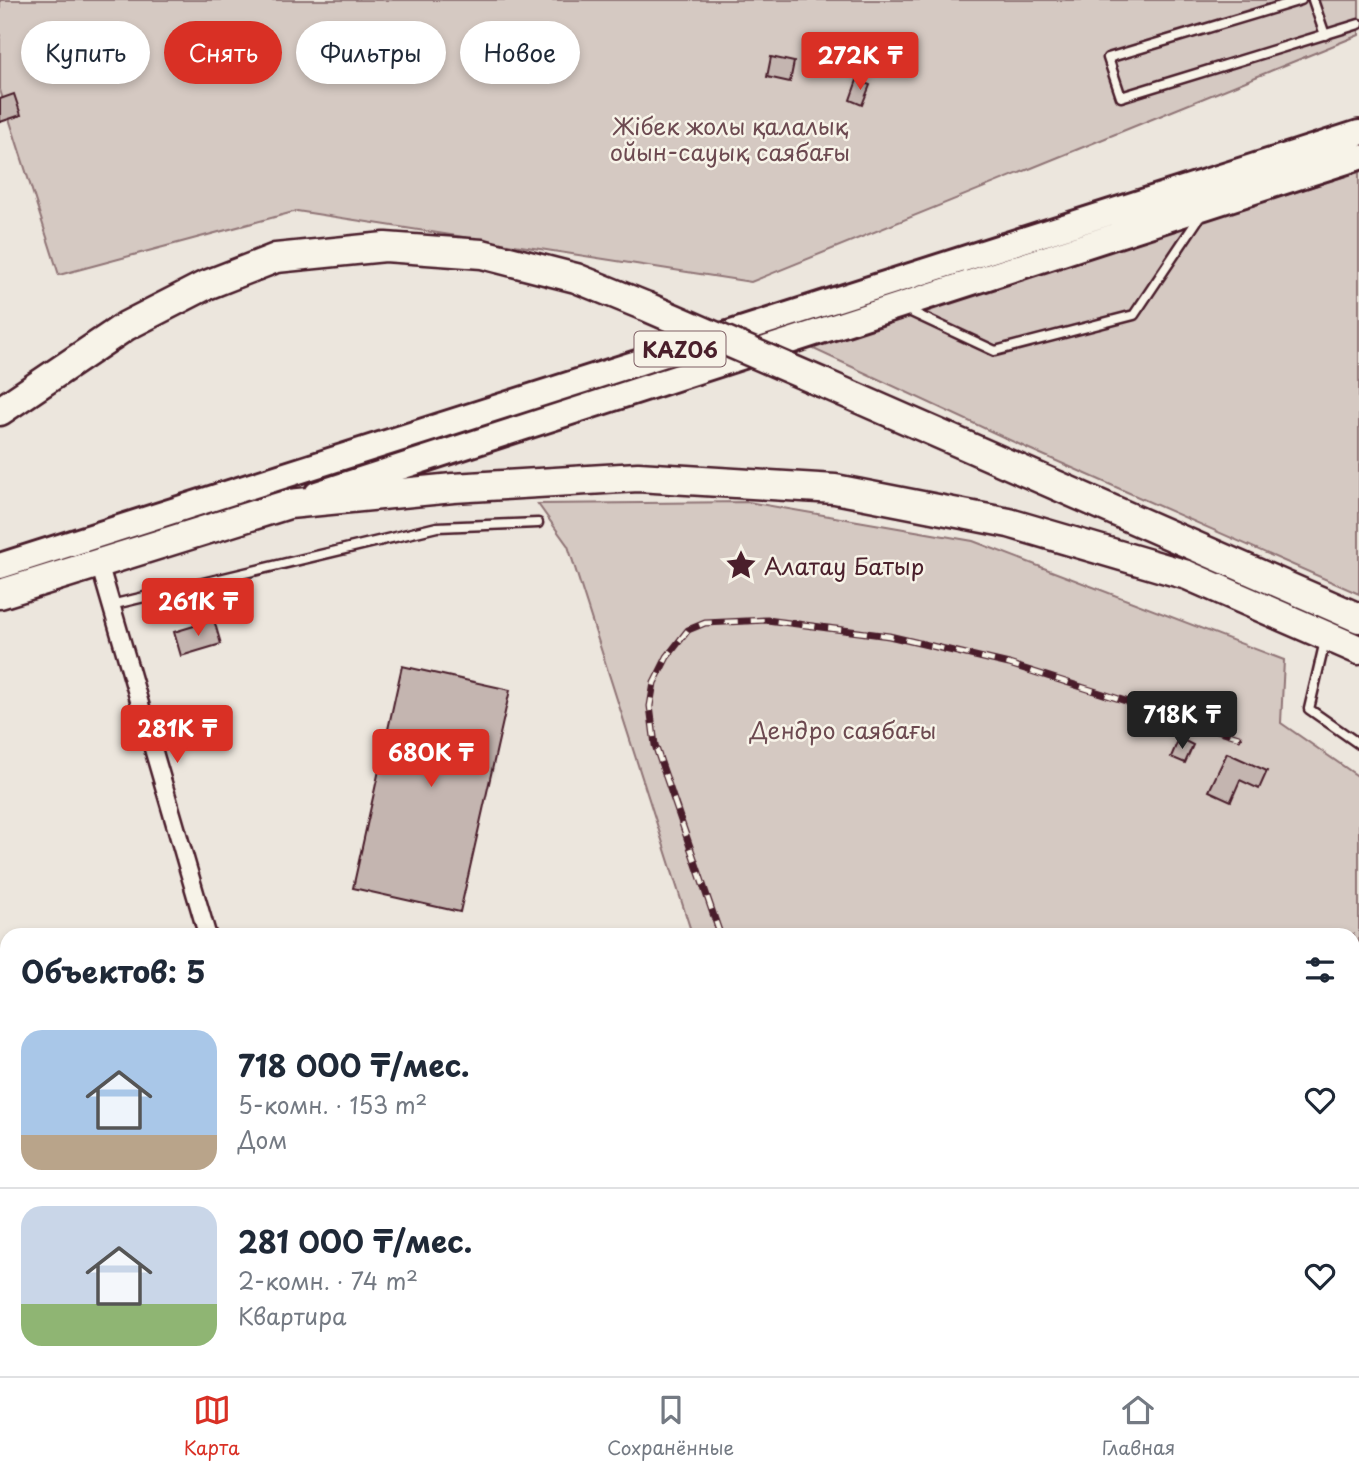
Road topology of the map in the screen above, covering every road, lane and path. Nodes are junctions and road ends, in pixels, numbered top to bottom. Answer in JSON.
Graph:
{"nodes":[{"id":1,"x":1301,"y":0,"type":"edge"},
{"id":2,"x":1313,"y":0,"type":"edge"},
{"id":3,"x":1359,"y":23,"type":"edge"},
{"id":4,"x":1325,"y":35,"type":"junction"},
{"id":5,"x":1359,"y":133,"type":"edge"},
{"id":6,"x":1359,"y":158,"type":"edge"},
{"id":7,"x":1161,"y":196,"type":"junction"},
{"id":8,"x":1206,"y":207,"type":"junction"},
{"id":9,"x":1169,"y":219,"type":"junction"},
{"id":10,"x":898,"y":306,"type":"junction"},
{"id":11,"x":0,"y":411,"type":"edge"},
{"id":12,"x":289,"y":504,"type":"junction"},
{"id":13,"x":538,"y":523,"type":"dead end"},
{"id":14,"x":99,"y":563,"type":"junction"},
{"id":15,"x":0,"y":566,"type":"edge"},
{"id":16,"x":0,"y":594,"type":"edge"},
{"id":17,"x":111,"y":605,"type":"junction"},
{"id":18,"x":1359,"y":618,"type":"edge"},
{"id":19,"x":1326,"y":634,"type":"junction"},
{"id":20,"x":1359,"y":650,"type":"edge"},
{"id":21,"x":1359,"y":744,"type":"edge"},
{"id":22,"x":205,"y":928,"type":"edge"}],
"edges":[{"from":1,"to":4,"type":"lane"},
{"from":2,"to":4,"type":"lane"},
{"from":3,"to":4,"type":"lane"},
{"from":5,"to":7,"type":"main road","number":"KАZ06"},
{"from":6,"to":8,"type":"main road","number":"KАZ06"},
{"from":7,"to":9,"type":"main road"},
{"from":7,"to":15,"type":"main road","number":"KАZ06"},
{"from":8,"to":9,"type":"main road","number":"KАZ06"},
{"from":8,"to":10,"type":"lane"},
{"from":9,"to":10,"type":"main road","number":"KАZ06"},
{"from":10,"to":12,"type":"main road","number":"KАZ06"},
{"from":11,"to":18,"type":"highway","number":"KАZ06","bridge":true},
{"from":12,"to":14,"type":"highway","number":"KАZ06"},
{"from":12,"to":19,"type":"highway","number":"KАZ06"},
{"from":13,"to":17,"type":"lane"},
{"from":14,"to":16,"type":"highway","number":"KАZ06"},
{"from":14,"to":17,"type":"street"},
{"from":17,"to":22,"type":"street"},
{"from":19,"to":20,"type":"highway","number":"KАZ06"},
{"from":19,"to":21,"type":"lane"}]}
